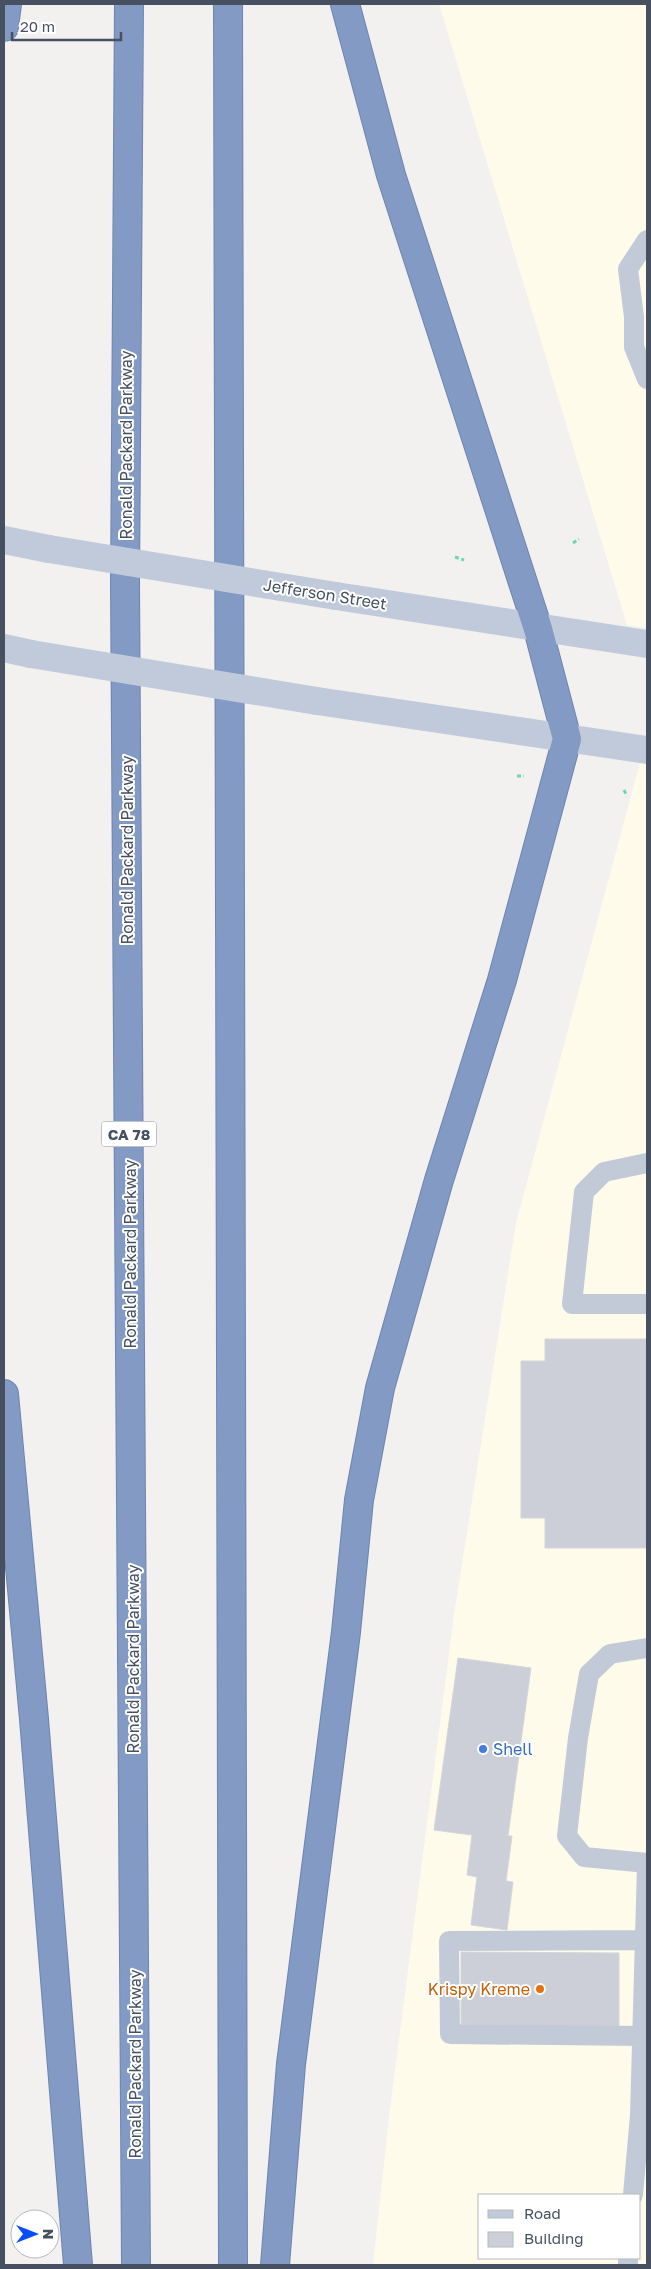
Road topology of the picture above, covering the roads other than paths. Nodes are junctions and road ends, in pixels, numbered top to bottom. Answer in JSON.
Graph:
{"nodes":[{"id":1,"x":7,"y":4,"type":"edge"},
{"id":2,"x":129,"y":4,"type":"edge"},
{"id":3,"x":228,"y":4,"type":"edge"},
{"id":4,"x":345,"y":4,"type":"edge"},
{"id":5,"x":4,"y":27,"type":"edge"},
{"id":6,"x":647,"y":240,"type":"edge"},
{"id":7,"x":641,"y":321,"type":"edge"},
{"id":8,"x":647,"y":379,"type":"edge"},
{"id":9,"x":4,"y":540,"type":"edge"},
{"id":10,"x":538,"y":628,"type":"junction"},
{"id":11,"x":647,"y":644,"type":"edge"},
{"id":12,"x":4,"y":648,"type":"edge"},
{"id":13,"x":567,"y":739,"type":"junction"},
{"id":14,"x":647,"y":750,"type":"edge"},
{"id":15,"x":647,"y":1163,"type":"edge"},
{"id":16,"x":647,"y":1304,"type":"edge"},
{"id":17,"x":4,"y":1394,"type":"edge"},
{"id":18,"x":647,"y":1648,"type":"edge"},
{"id":19,"x":647,"y":1865,"type":"edge"},
{"id":20,"x":646,"y":1940,"type":"junction"},
{"id":21,"x":642,"y":2036,"type":"junction"},
{"id":22,"x":633,"y":2194,"type":"edge"},
{"id":23,"x":78,"y":2265,"type":"edge"},
{"id":24,"x":136,"y":2265,"type":"edge"},
{"id":25,"x":234,"y":2265,"type":"edge"},
{"id":26,"x":275,"y":2265,"type":"edge"}],
"edges":[{"from":1,"to":5,"type":"highway"},
{"from":2,"to":24,"type":"highway","name":"Ronald Packard Parkway","number":"CA 78"},
{"from":3,"to":25,"type":"highway"},
{"from":4,"to":10,"type":"highway"},
{"from":6,"to":7,"type":"lane"},
{"from":7,"to":8,"type":"lane"},
{"from":9,"to":10,"type":"main road","name":"Jefferson Street","bridge":true},
{"from":10,"to":11,"type":"main road","name":"Jefferson Street"},
{"from":10,"to":13,"type":"highway"},
{"from":12,"to":13,"type":"main road","bridge":true},
{"from":13,"to":14,"type":"main road"},
{"from":13,"to":26,"type":"highway"},
{"from":15,"to":16,"type":"lane"},
{"from":17,"to":23,"type":"highway"},
{"from":18,"to":19,"type":"lane"},
{"from":19,"to":20,"type":"lane"},
{"from":20,"to":21,"type":"lane"},
{"from":20,"to":21,"type":"lane"},
{"from":21,"to":22,"type":"lane"}]}
